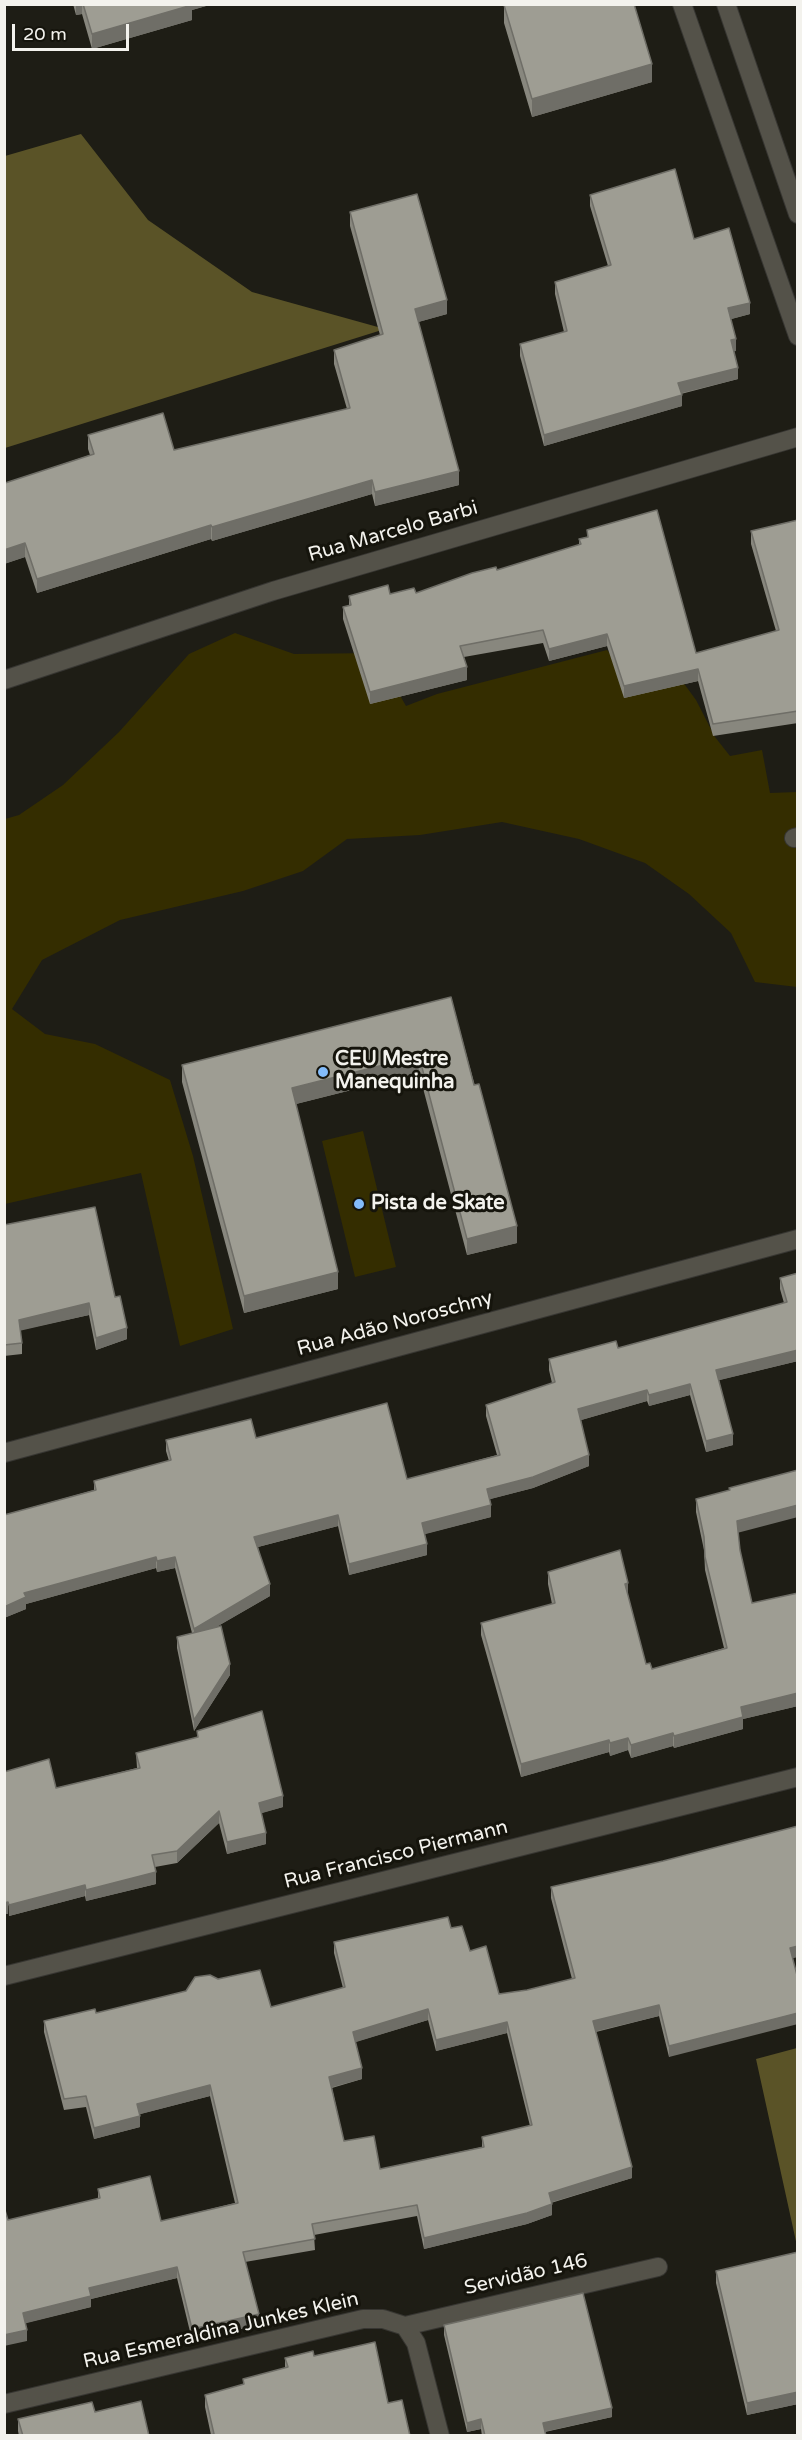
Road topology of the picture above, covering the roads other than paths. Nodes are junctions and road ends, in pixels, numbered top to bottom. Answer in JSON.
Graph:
{"nodes":[{"id":1,"x":682,"y":4,"type":"edge"},
{"id":2,"x":726,"y":4,"type":"edge"},
{"id":3,"x":798,"y":214,"type":"edge"},
{"id":4,"x":798,"y":336,"type":"edge"},
{"id":5,"x":798,"y":437,"type":"edge"},
{"id":6,"x":4,"y":680,"type":"edge"},
{"id":7,"x":798,"y":1239,"type":"edge"},
{"id":8,"x":4,"y":1453,"type":"edge"},
{"id":9,"x":798,"y":1777,"type":"edge"},
{"id":10,"x":4,"y":1976,"type":"edge"},
{"id":11,"x":658,"y":2267,"type":"dead end"},
{"id":12,"x":405,"y":2326,"type":"junction"},
{"id":13,"x":4,"y":2404,"type":"edge"},
{"id":14,"x":440,"y":2436,"type":"edge"}],
"edges":[{"from":1,"to":4,"type":"street"},
{"from":2,"to":3,"type":"street"},
{"from":5,"to":6,"type":"street","name":"Rua Marcelo Barbi"},
{"from":7,"to":8,"type":"street","name":"Rua Adão Noroschny"},
{"from":9,"to":10,"type":"street","name":"Rua Francisco Piermann"},
{"from":11,"to":12,"type":"street","name":"Servidão 146"},
{"from":12,"to":13,"type":"street","name":"Rua Esmeraldina Junkes Klein"},
{"from":12,"to":14,"type":"street"}]}
